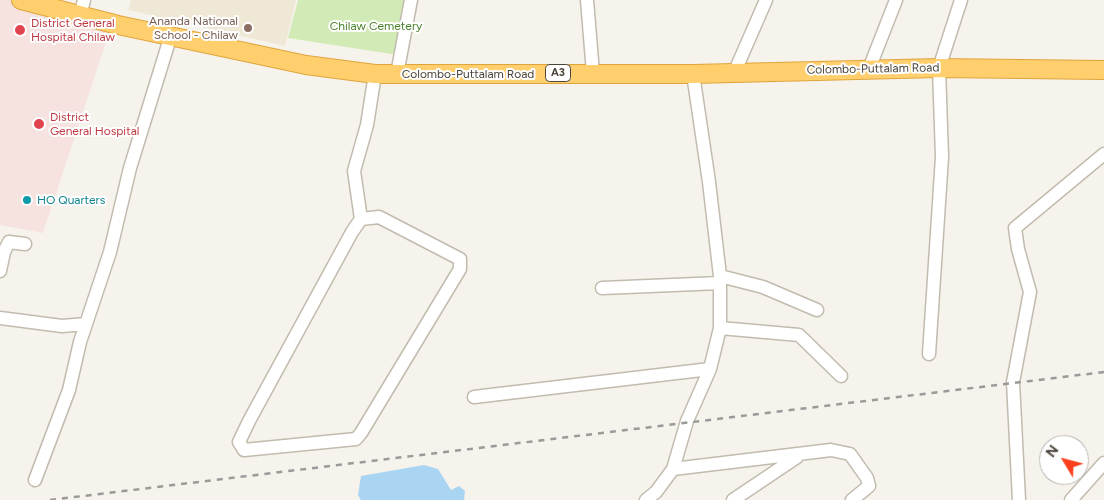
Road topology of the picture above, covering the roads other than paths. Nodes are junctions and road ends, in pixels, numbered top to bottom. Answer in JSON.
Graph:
{"nodes":[{"id":1,"x":21,"y":0,"type":"edge"},
{"id":2,"x":411,"y":0,"type":"edge"},
{"id":3,"x":587,"y":0,"type":"edge"},
{"id":4,"x":766,"y":0,"type":"edge"},
{"id":5,"x":896,"y":0,"type":"edge"},
{"id":6,"x":962,"y":0,"type":"edge"},
{"id":7,"x":82,"y":8,"type":"edge"},
{"id":8,"x":171,"y":35,"type":"junction"},
{"id":9,"x":939,"y":68,"type":"junction"},
{"id":10,"x":869,"y":69,"type":"junction"},
{"id":11,"x":1104,"y":70,"type":"edge"},
{"id":12,"x":734,"y":71,"type":"junction"},
{"id":13,"x":593,"y":73,"type":"junction"},
{"id":14,"x":375,"y":74,"type":"junction"},
{"id":15,"x":397,"y":74,"type":"junction"},
{"id":16,"x":693,"y":74,"type":"junction"},
{"id":17,"x":1104,"y":154,"type":"edge"},
{"id":18,"x":361,"y":220,"type":"junction"},
{"id":19,"x":25,"y":244,"type":"dead end"},
{"id":20,"x":0,"y":271,"type":"edge"},
{"id":21,"x":720,"y":280,"type":"junction"},
{"id":22,"x":602,"y":288,"type":"dead end"},
{"id":23,"x":817,"y":310,"type":"dead end"},
{"id":24,"x":0,"y":318,"type":"edge"},
{"id":25,"x":86,"y":324,"type":"junction"},
{"id":26,"x":720,"y":328,"type":"junction"},
{"id":27,"x":929,"y":354,"type":"dead end"},
{"id":28,"x":710,"y":369,"type":"junction"},
{"id":29,"x":841,"y":376,"type":"dead end"},
{"id":30,"x":474,"y":397,"type":"dead end"},
{"id":31,"x":799,"y":456,"type":"junction"},
{"id":32,"x":1104,"y":463,"type":"edge"},
{"id":33,"x":673,"y":469,"type":"junction"},
{"id":34,"x":35,"y":480,"type":"dead end"},
{"id":35,"x":646,"y":500,"type":"edge"},
{"id":36,"x":732,"y":500,"type":"edge"},
{"id":37,"x":852,"y":500,"type":"edge"},
{"id":38,"x":1019,"y":500,"type":"edge"},
{"id":39,"x":1071,"y":500,"type":"edge"}],
"edges":[{"from":1,"to":7,"type":"highway","name":"Colombo-Puttalam Road","number":"A3"},
{"from":2,"to":15,"type":"street"},
{"from":3,"to":13,"type":"street"},
{"from":4,"to":12,"type":"street"},
{"from":5,"to":10,"type":"street"},
{"from":6,"to":9,"type":"street"},
{"from":7,"to":8,"type":"highway","name":"Colombo-Puttalam Road","number":"A3"},
{"from":8,"to":14,"type":"highway","name":"Colombo-Puttalam Road","number":"A3"},
{"from":8,"to":25,"type":"street"},
{"from":9,"to":10,"type":"highway","name":"Colombo-Puttalam Road","number":"A3"},
{"from":9,"to":11,"type":"highway","name":"Colombo-Puttalam Road","number":"A3"},
{"from":9,"to":27,"type":"street"},
{"from":10,"to":12,"type":"highway","name":"Colombo-Puttalam Road","number":"A3"},
{"from":12,"to":16,"type":"highway","name":"Colombo-Puttalam Road","number":"A3"},
{"from":13,"to":15,"type":"highway","name":"Colombo-Puttalam Road","number":"A3"},
{"from":13,"to":16,"type":"highway","name":"Colombo-Puttalam Road","number":"A3"},
{"from":14,"to":15,"type":"highway","name":"Colombo-Puttalam Road","number":"A3"},
{"from":14,"to":18,"type":"street"},
{"from":16,"to":21,"type":"street"},
{"from":17,"to":38,"type":"street"},
{"from":18,"to":18,"type":"street"},
{"from":19,"to":20,"type":"street"},
{"from":21,"to":22,"type":"street"},
{"from":21,"to":23,"type":"street"},
{"from":21,"to":26,"type":"street"},
{"from":24,"to":25,"type":"street"},
{"from":25,"to":34,"type":"street"},
{"from":26,"to":28,"type":"street"},
{"from":26,"to":29,"type":"street"},
{"from":28,"to":30,"type":"street"},
{"from":28,"to":33,"type":"street"},
{"from":31,"to":33,"type":"street"},
{"from":31,"to":36,"type":"street"},
{"from":31,"to":37,"type":"street"},
{"from":32,"to":39,"type":"street"},
{"from":33,"to":35,"type":"street"}]}
